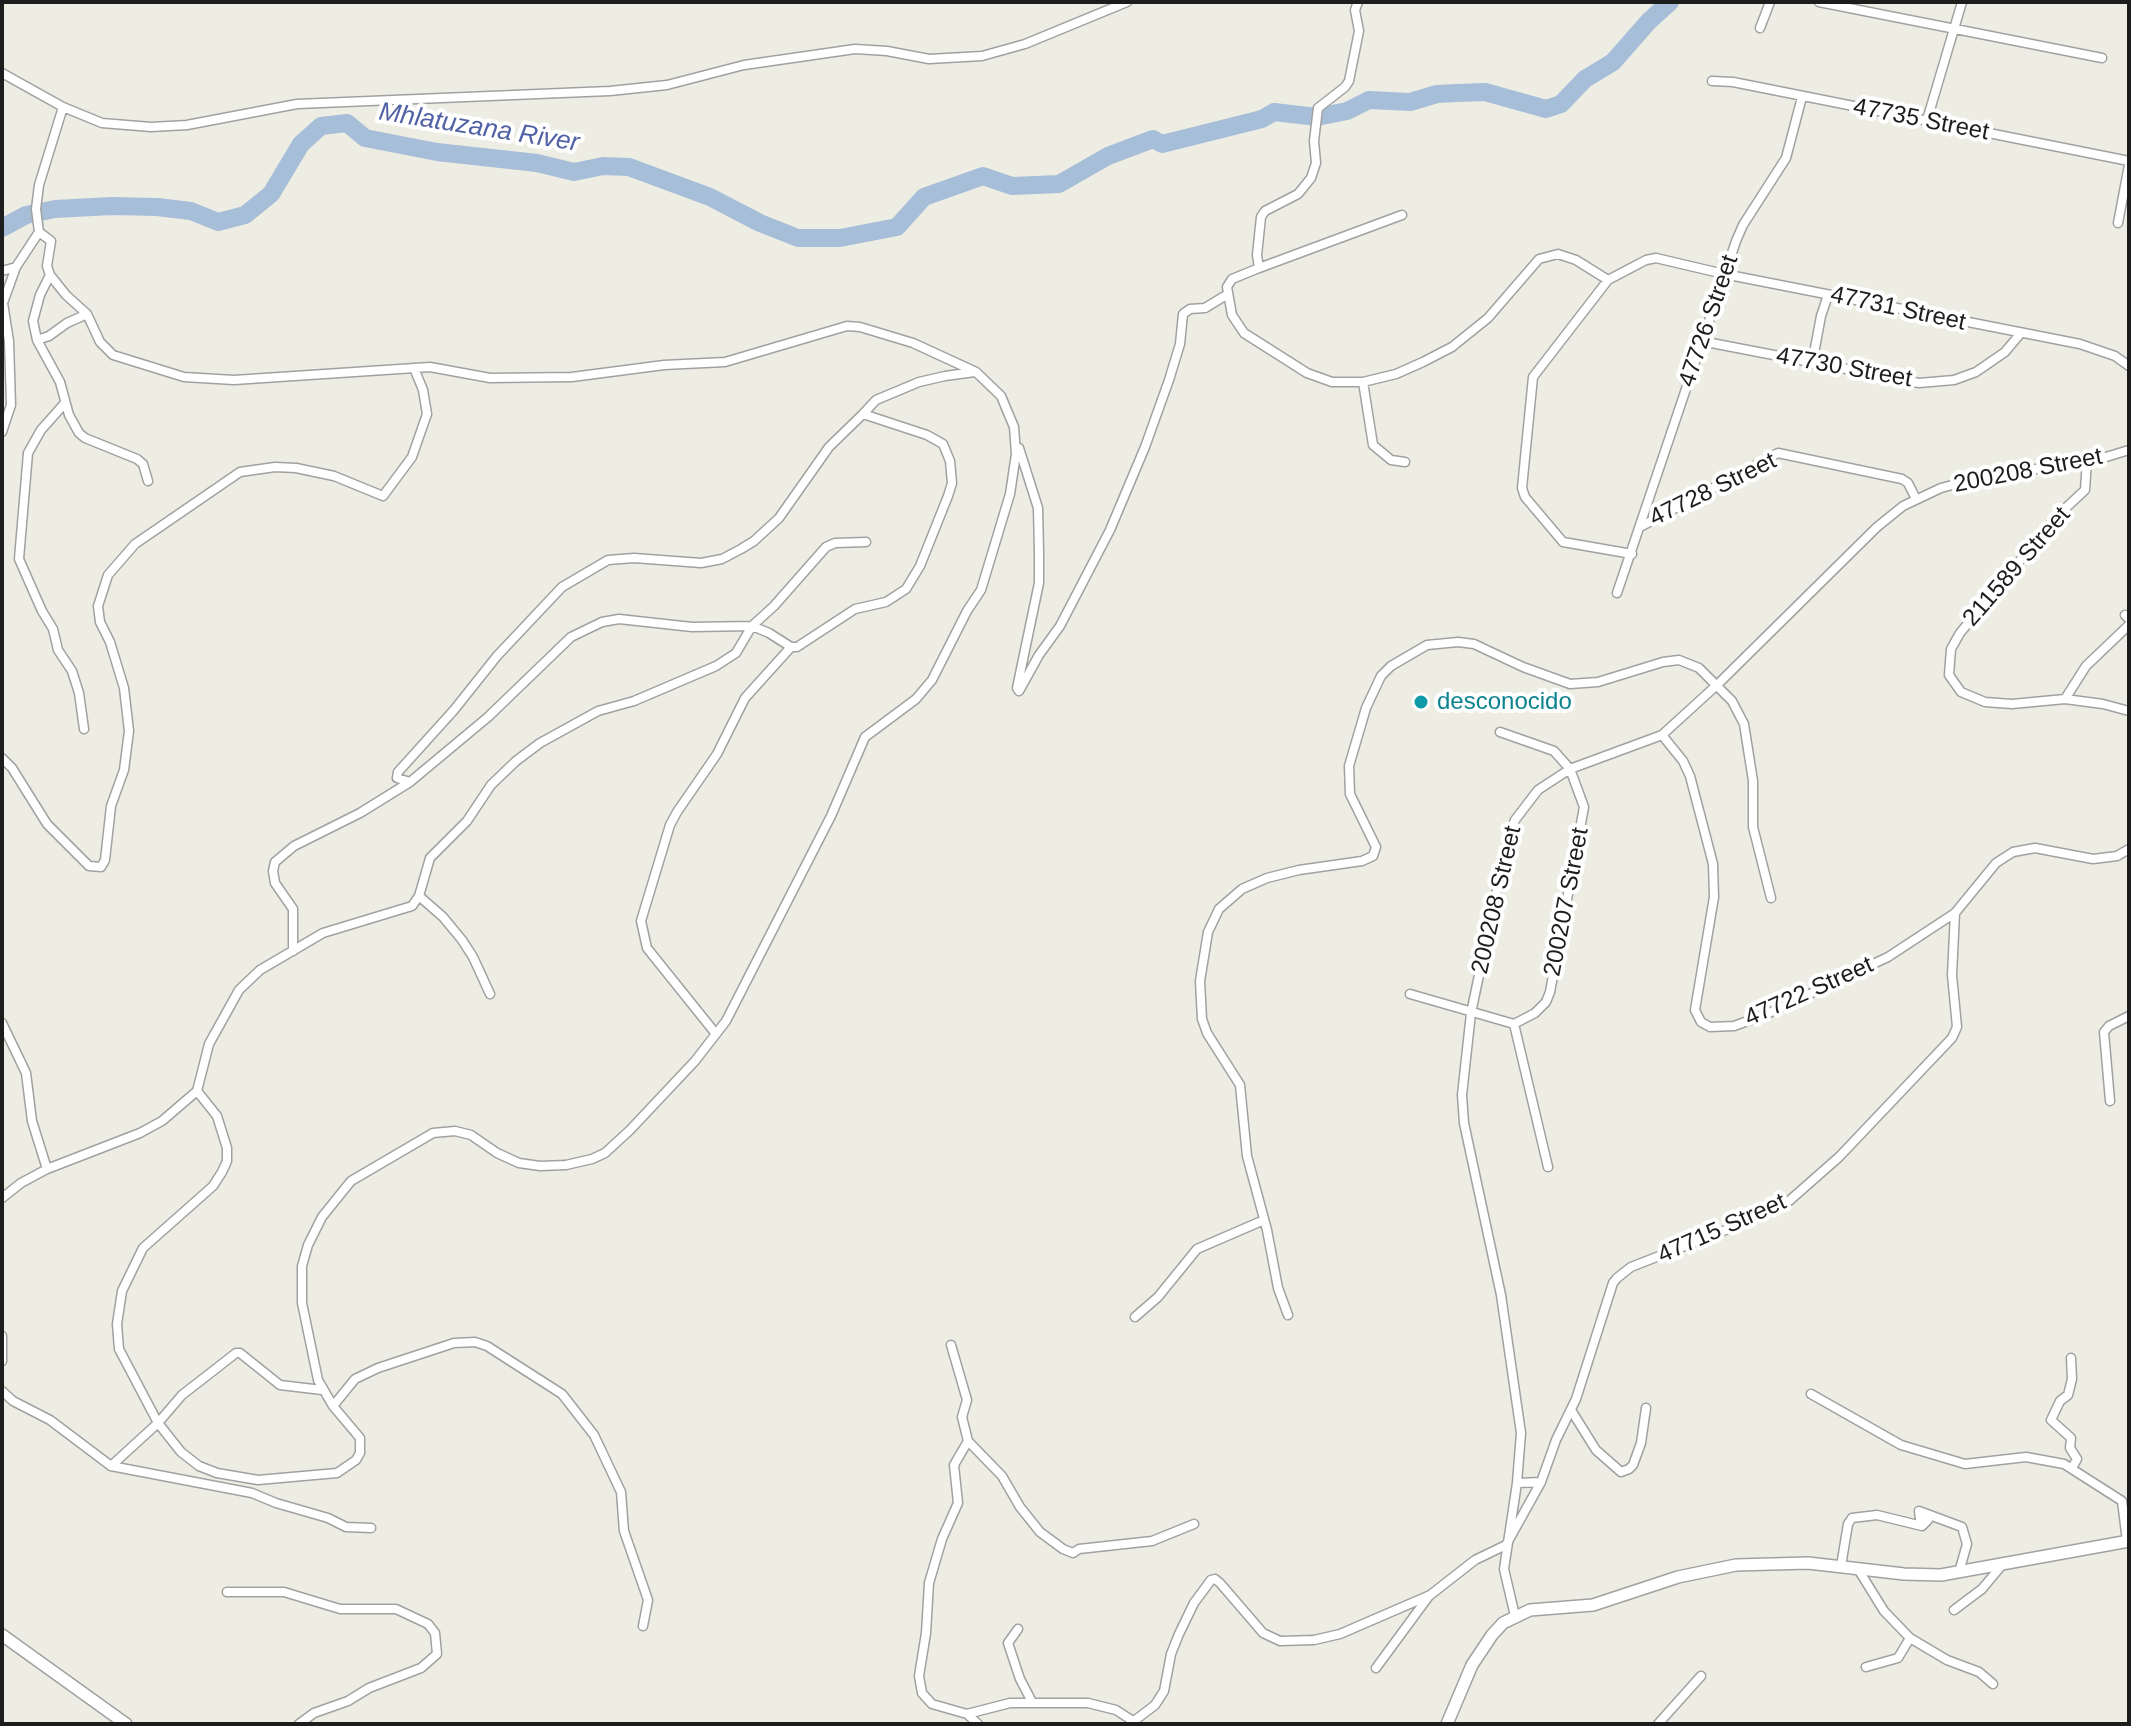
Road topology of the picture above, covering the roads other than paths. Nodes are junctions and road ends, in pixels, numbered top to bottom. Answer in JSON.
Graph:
{"nodes":[{"id":1,"x":1127,"y":2,"type":"edge"},
{"id":2,"x":1358,"y":2,"type":"edge"},
{"id":3,"x":1770,"y":2,"type":"edge"},
{"id":4,"x":1819,"y":2,"type":"edge"},
{"id":5,"x":1962,"y":2,"type":"edge"},
{"id":6,"x":1760,"y":28,"type":"dead end"},
{"id":7,"x":1954,"y":28,"type":"junction"},
{"id":8,"x":2102,"y":58,"type":"dead end"},
{"id":9,"x":2,"y":73,"type":"edge"},
{"id":10,"x":1712,"y":81,"type":"dead end"},
{"id":11,"x":1802,"y":97,"type":"junction"},
{"id":12,"x":63,"y":107,"type":"junction"},
{"id":13,"x":1927,"y":120,"type":"junction"},
{"id":14,"x":2129,"y":163,"type":"edge"},
{"id":15,"x":1402,"y":215,"type":"dead end"},
{"id":16,"x":2118,"y":223,"type":"dead end"},
{"id":17,"x":39,"y":232,"type":"junction"},
{"id":18,"x":16,"y":267,"type":"junction"},
{"id":19,"x":1259,"y":268,"type":"junction"},
{"id":20,"x":2,"y":271,"type":"edge"},
{"id":21,"x":1724,"y":274,"type":"junction"},
{"id":22,"x":50,"y":275,"type":"junction"},
{"id":23,"x":1608,"y":280,"type":"junction"},
{"id":24,"x":1828,"y":295,"type":"junction"},
{"id":25,"x":1223,"y":296,"type":"junction"},
{"id":26,"x":87,"y":314,"type":"junction"},
{"id":27,"x":2020,"y":334,"type":"junction"},
{"id":28,"x":37,"y":340,"type":"junction"},
{"id":29,"x":1701,"y":341,"type":"junction"},
{"id":30,"x":1812,"y":364,"type":"junction"},
{"id":31,"x":2129,"y":366,"type":"edge"},
{"id":32,"x":414,"y":368,"type":"junction"},
{"id":33,"x":976,"y":372,"type":"junction"},
{"id":34,"x":10,"y":379,"type":"junction"},
{"id":35,"x":1363,"y":382,"type":"junction"},
{"id":36,"x":2,"y":391,"type":"edge"},
{"id":37,"x":65,"y":403,"type":"junction"},
{"id":38,"x":863,"y":414,"type":"junction"},
{"id":39,"x":2,"y":432,"type":"edge"},
{"id":40,"x":1017,"y":439,"type":"junction"},
{"id":41,"x":2129,"y":450,"type":"edge"},
{"id":42,"x":2087,"y":460,"type":"junction"},
{"id":43,"x":1405,"y":462,"type":"dead end"},
{"id":44,"x":148,"y":481,"type":"dead end"},
{"id":45,"x":1916,"y":499,"type":"junction"},
{"id":46,"x":1641,"y":526,"type":"junction"},
{"id":47,"x":866,"y":542,"type":"dead end"},
{"id":48,"x":1632,"y":554,"type":"junction"},
{"id":49,"x":1617,"y":593,"type":"dead end"},
{"id":50,"x":2129,"y":625,"type":"edge"},
{"id":51,"x":752,"y":626,"type":"junction"},
{"id":52,"x":791,"y":647,"type":"junction"},
{"id":53,"x":1718,"y":684,"type":"junction"},
{"id":54,"x":2065,"y":699,"type":"junction"},
{"id":55,"x":2129,"y":711,"type":"edge"},
{"id":56,"x":84,"y":729,"type":"dead end"},
{"id":57,"x":1500,"y":732,"type":"dead end"},
{"id":58,"x":1662,"y":735,"type":"junction"},
{"id":59,"x":2,"y":758,"type":"edge"},
{"id":60,"x":1570,"y":769,"type":"junction"},
{"id":61,"x":410,"y":782,"type":"junction"},
{"id":62,"x":2129,"y":849,"type":"edge"},
{"id":63,"x":419,"y":896,"type":"junction"},
{"id":64,"x":1771,"y":898,"type":"dead end"},
{"id":65,"x":1955,"y":913,"type":"junction"},
{"id":66,"x":293,"y":951,"type":"junction"},
{"id":67,"x":490,"y":994,"type":"dead end"},
{"id":68,"x":1410,"y":994,"type":"dead end"},
{"id":69,"x":1471,"y":1013,"type":"junction"},
{"id":70,"x":2129,"y":1016,"type":"edge"},
{"id":71,"x":2,"y":1023,"type":"edge"},
{"id":72,"x":1514,"y":1024,"type":"junction"},
{"id":73,"x":716,"y":1034,"type":"junction"},
{"id":74,"x":197,"y":1091,"type":"junction"},
{"id":75,"x":2110,"y":1101,"type":"dead end"},
{"id":76,"x":1548,"y":1167,"type":"dead end"},
{"id":77,"x":47,"y":1169,"type":"junction"},
{"id":78,"x":2,"y":1198,"type":"edge"},
{"id":79,"x":1264,"y":1220,"type":"junction"},
{"id":80,"x":1288,"y":1315,"type":"dead end"},
{"id":81,"x":1135,"y":1317,"type":"dead end"},
{"id":82,"x":2,"y":1336,"type":"edge"},
{"id":83,"x":951,"y":1345,"type":"dead end"},
{"id":84,"x":2071,"y":1358,"type":"dead end"},
{"id":85,"x":2,"y":1361,"type":"edge"},
{"id":86,"x":322,"y":1390,"type":"junction"},
{"id":87,"x":2,"y":1391,"type":"edge"},
{"id":88,"x":1811,"y":1394,"type":"dead end"},
{"id":89,"x":333,"y":1406,"type":"junction"},
{"id":90,"x":1646,"y":1408,"type":"dead end"},
{"id":91,"x":1571,"y":1410,"type":"junction"},
{"id":92,"x":158,"y":1423,"type":"junction"},
{"id":93,"x":968,"y":1441,"type":"junction"},
{"id":94,"x":111,"y":1466,"type":"junction"},
{"id":95,"x":2072,"y":1468,"type":"junction"},
{"id":96,"x":1541,"y":1482,"type":"junction"},
{"id":97,"x":1517,"y":1483,"type":"junction"},
{"id":98,"x":1194,"y":1524,"type":"dead end"},
{"id":99,"x":371,"y":1528,"type":"dead end"},
{"id":100,"x":2128,"y":1541,"type":"edge"},
{"id":101,"x":1506,"y":1545,"type":"junction"},
{"id":102,"x":2002,"y":1565,"type":"junction"},
{"id":103,"x":1841,"y":1566,"type":"junction"},
{"id":104,"x":1858,"y":1569,"type":"junction"},
{"id":105,"x":1958,"y":1573,"type":"junction"},
{"id":106,"x":227,"y":1592,"type":"dead end"},
{"id":107,"x":1429,"y":1596,"type":"junction"},
{"id":108,"x":1954,"y":1610,"type":"dead end"},
{"id":109,"x":1515,"y":1616,"type":"junction"},
{"id":110,"x":643,"y":1626,"type":"dead end"},
{"id":111,"x":1018,"y":1629,"type":"dead end"},
{"id":112,"x":2,"y":1635,"type":"edge"},
{"id":113,"x":1910,"y":1638,"type":"junction"},
{"id":114,"x":1866,"y":1667,"type":"dead end"},
{"id":115,"x":1376,"y":1668,"type":"dead end"},
{"id":116,"x":1701,"y":1676,"type":"dead end"},
{"id":117,"x":1993,"y":1684,"type":"dead end"},
{"id":118,"x":1032,"y":1702,"type":"junction"},
{"id":119,"x":967,"y":1714,"type":"junction"},
{"id":120,"x":1136,"y":1722,"type":"edge"},
{"id":121,"x":126,"y":1724,"type":"edge"},
{"id":122,"x":299,"y":1724,"type":"edge"},
{"id":123,"x":978,"y":1724,"type":"edge"},
{"id":124,"x":1447,"y":1724,"type":"edge"},
{"id":125,"x":1658,"y":1724,"type":"edge"}],
"edges":[{"from":1,"to":12,"type":"street"},
{"from":2,"to":19,"type":"street"},
{"from":3,"to":6,"type":"street"},
{"from":4,"to":7,"type":"street"},
{"from":5,"to":7,"type":"street"},
{"from":7,"to":8,"type":"street"},
{"from":7,"to":13,"type":"street"},
{"from":9,"to":12,"type":"street"},
{"from":10,"to":11,"type":"street","name":"47735 Street"},
{"from":11,"to":13,"type":"street","name":"47735 Street"},
{"from":11,"to":21,"type":"street","name":"47726 Street"},
{"from":12,"to":17,"type":"street"},
{"from":13,"to":14,"type":"street","name":"47735 Street"},
{"from":14,"to":16,"type":"street"},
{"from":15,"to":19,"type":"street"},
{"from":17,"to":18,"type":"street"},
{"from":17,"to":22,"type":"street"},
{"from":18,"to":20,"type":"street"},
{"from":18,"to":34,"type":"street"},
{"from":19,"to":25,"type":"street"},
{"from":21,"to":23,"type":"street","name":"47731 Street"},
{"from":21,"to":24,"type":"street","name":"47731 Street"},
{"from":21,"to":29,"type":"street","name":"47726 Street"},
{"from":22,"to":26,"type":"street"},
{"from":22,"to":28,"type":"street"},
{"from":23,"to":35,"type":"street"},
{"from":23,"to":48,"type":"street"},
{"from":24,"to":27,"type":"street","name":"47731 Street"},
{"from":24,"to":30,"type":"street"},
{"from":25,"to":35,"type":"street"},
{"from":25,"to":40,"type":"street"},
{"from":26,"to":28,"type":"street"},
{"from":26,"to":32,"type":"street"},
{"from":27,"to":30,"type":"street","name":"47730 Street"},
{"from":27,"to":31,"type":"street","name":"47731 Street"},
{"from":28,"to":37,"type":"street"},
{"from":29,"to":30,"type":"street","name":"47730 Street"},
{"from":29,"to":46,"type":"street","name":"47726 Street"},
{"from":32,"to":33,"type":"street"},
{"from":32,"to":59,"type":"street"},
{"from":33,"to":38,"type":"street"},
{"from":33,"to":40,"type":"street"},
{"from":34,"to":36,"type":"street"},
{"from":34,"to":39,"type":"street"},
{"from":35,"to":43,"type":"street"},
{"from":37,"to":44,"type":"street"},
{"from":37,"to":56,"type":"street"},
{"from":38,"to":52,"type":"street"},
{"from":38,"to":61,"type":"street"},
{"from":40,"to":73,"type":"street"},
{"from":41,"to":42,"type":"street","name":"200208 Street"},
{"from":42,"to":45,"type":"street","name":"200208 Street"},
{"from":42,"to":54,"type":"street","name":"211589 Street"},
{"from":45,"to":46,"type":"street","name":"47728 Street"},
{"from":45,"to":53,"type":"street","name":"200208 Street"},
{"from":46,"to":48,"type":"street","name":"47726 Street"},
{"from":47,"to":51,"type":"street"},
{"from":48,"to":49,"type":"street","name":"47726 Street"},
{"from":50,"to":54,"type":"street"},
{"from":51,"to":52,"type":"street"},
{"from":51,"to":61,"type":"street"},
{"from":51,"to":63,"type":"street"},
{"from":52,"to":73,"type":"street"},
{"from":53,"to":58,"type":"street","name":"200208 Street"},
{"from":53,"to":64,"type":"street"},
{"from":53,"to":79,"type":"street"},
{"from":54,"to":55,"type":"street","name":"211589 Street"},
{"from":57,"to":60,"type":"street"},
{"from":58,"to":60,"type":"street","name":"200208 Street"},
{"from":58,"to":65,"type":"street","name":"47722 Street"},
{"from":60,"to":69,"type":"street","name":"200208 Street"},
{"from":60,"to":72,"type":"street","name":"200207 Street"},
{"from":61,"to":66,"type":"street"},
{"from":62,"to":65,"type":"street","name":"47722 Street"},
{"from":63,"to":66,"type":"street"},
{"from":63,"to":67,"type":"street"},
{"from":65,"to":91,"type":"street","name":"47715 Street"},
{"from":66,"to":74,"type":"street"},
{"from":68,"to":69,"type":"street"},
{"from":69,"to":72,"type":"street"},
{"from":69,"to":97,"type":"street","name":"200208 Street"},
{"from":70,"to":75,"type":"street"},
{"from":71,"to":77,"type":"street"},
{"from":72,"to":76,"type":"street"},
{"from":73,"to":86,"type":"street"},
{"from":74,"to":77,"type":"street"},
{"from":74,"to":92,"type":"street"},
{"from":77,"to":78,"type":"street"},
{"from":79,"to":80,"type":"street"},
{"from":79,"to":81,"type":"street"},
{"from":82,"to":85,"type":"street"},
{"from":83,"to":93,"type":"street"},
{"from":84,"to":95,"type":"street"},
{"from":86,"to":89,"type":"street"},
{"from":86,"to":92,"type":"street"},
{"from":87,"to":94,"type":"street"},
{"from":88,"to":95,"type":"street"},
{"from":89,"to":92,"type":"street"},
{"from":89,"to":110,"type":"street"},
{"from":90,"to":91,"type":"street"},
{"from":91,"to":96,"type":"street","name":"47715 Street"},
{"from":92,"to":94,"type":"street"},
{"from":93,"to":98,"type":"street"},
{"from":93,"to":119,"type":"street"},
{"from":94,"to":99,"type":"street"},
{"from":95,"to":100,"type":"street"},
{"from":96,"to":97,"type":"street"},
{"from":96,"to":101,"type":"street","name":"47715 Street"},
{"from":97,"to":101,"type":"street","name":"200208 Street"},
{"from":100,"to":102,"type":"street"},
{"from":101,"to":107,"type":"street"},
{"from":101,"to":109,"type":"street","name":"200208 Street"},
{"from":102,"to":105,"type":"street"},
{"from":102,"to":108,"type":"street"},
{"from":103,"to":104,"type":"street"},
{"from":103,"to":105,"type":"street"},
{"from":103,"to":109,"type":"street"},
{"from":104,"to":105,"type":"street"},
{"from":104,"to":113,"type":"street"},
{"from":106,"to":122,"type":"street"},
{"from":107,"to":115,"type":"street"},
{"from":107,"to":120,"type":"street"},
{"from":109,"to":124,"type":"street"},
{"from":111,"to":118,"type":"street"},
{"from":112,"to":121,"type":"street"},
{"from":113,"to":114,"type":"street"},
{"from":113,"to":117,"type":"street"},
{"from":116,"to":125,"type":"street"},
{"from":118,"to":119,"type":"street"},
{"from":118,"to":120,"type":"street"},
{"from":119,"to":123,"type":"street"}]}
